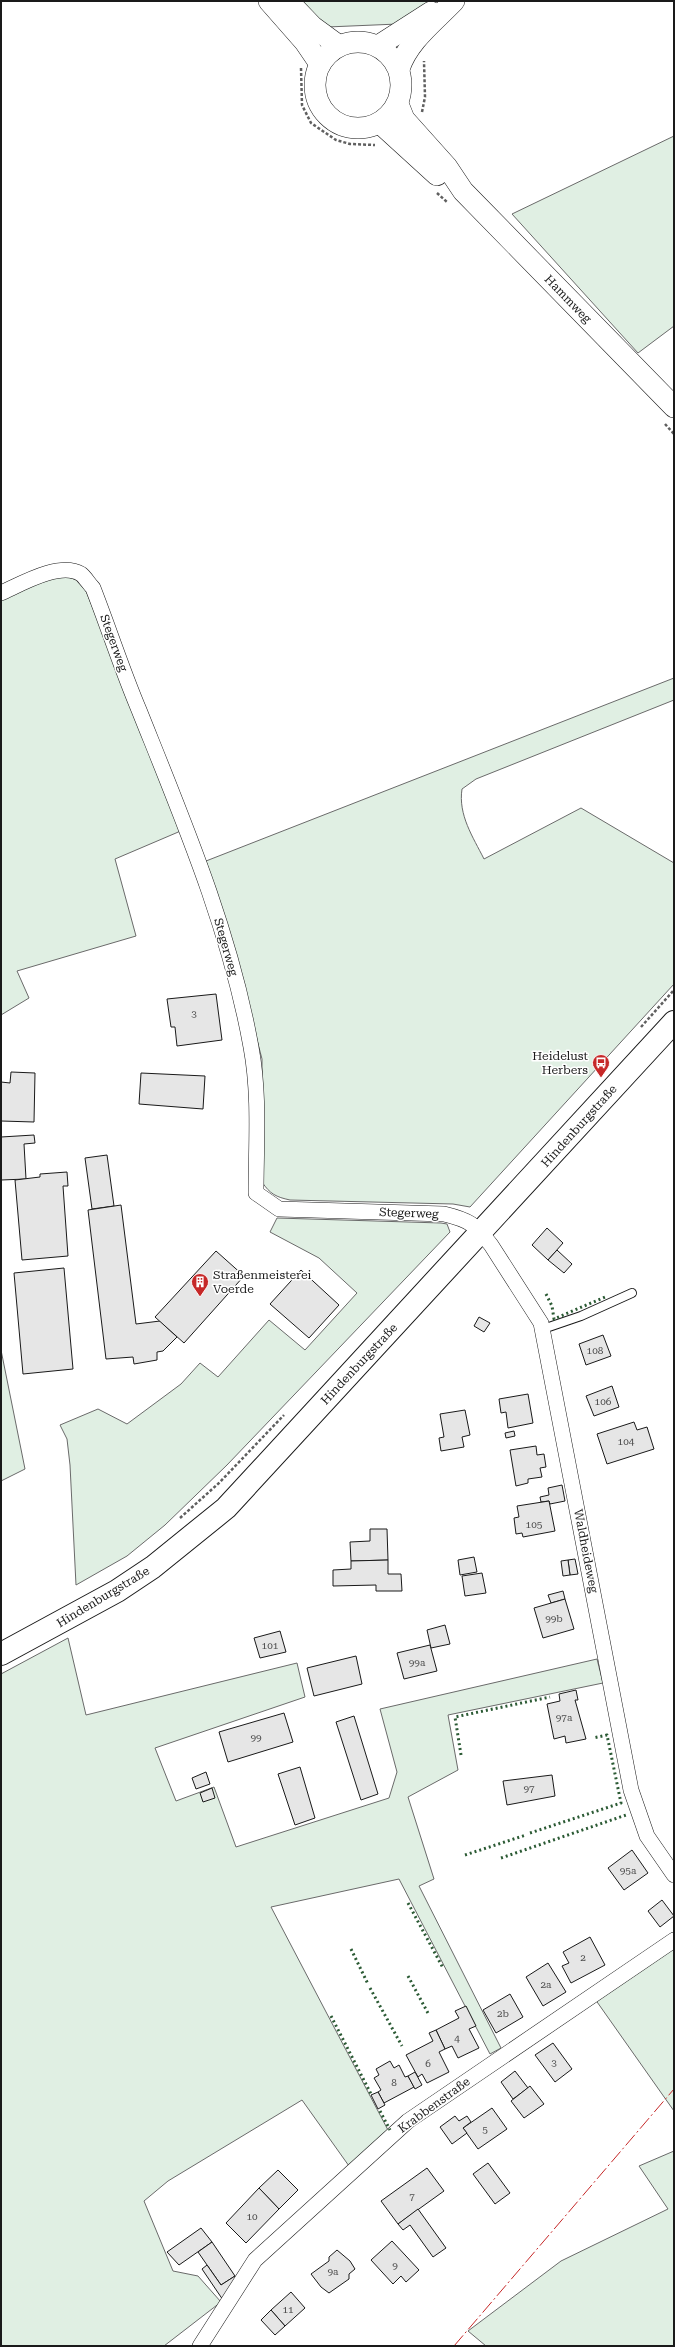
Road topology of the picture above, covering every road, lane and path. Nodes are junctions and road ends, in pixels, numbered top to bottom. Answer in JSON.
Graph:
{"nodes":[{"id":1,"x":269,"y":1,"type":"edge"},
{"id":2,"x":288,"y":1,"type":"edge"},
{"id":3,"x":448,"y":1,"type":"edge"},
{"id":4,"x":454,"y":1,"type":"edge"},
{"id":5,"x":339,"y":46,"type":"junction"},
{"id":6,"x":378,"y":46,"type":"junction"},
{"id":7,"x":424,"y":56,"type":"dead end"},
{"id":8,"x":310,"y":65,"type":"junction"},
{"id":9,"x":399,"y":69,"type":"junction"},
{"id":10,"x":398,"y":104,"type":"junction"},
{"id":11,"x":380,"y":123,"type":"junction"},
{"id":12,"x":405,"y":133,"type":"junction"},
{"id":13,"x":431,"y":188,"type":"dead end"},
{"id":14,"x":456,"y":198,"type":"junction"},
{"id":15,"x":669,"y":415,"type":"edge"},
{"id":16,"x":674,"y":434,"type":"edge"},
{"id":17,"x":1,"y":593,"type":"edge"},
{"id":18,"x":674,"y":990,"type":"edge"},
{"id":19,"x":674,"y":1022,"type":"edge"},
{"id":20,"x":637,"y":1032,"type":"dead end"},
{"id":21,"x":482,"y":1233,"type":"junction"},
{"id":22,"x":632,"y":1293,"type":"dead end"},
{"id":23,"x":543,"y":1329,"type":"junction"},
{"id":24,"x":289,"y":1409,"type":"dead end"},
{"id":25,"x":174,"y":1524,"type":"dead end"},
{"id":26,"x":1,"y":1654,"type":"edge"},
{"id":27,"x":674,"y":1875,"type":"edge"},
{"id":28,"x":674,"y":1940,"type":"edge"},
{"id":29,"x":200,"y":2346,"type":"edge"}],
"edges":[{"from":1,"to":8,"type":"main road"},
{"from":2,"to":5,"type":"main road"},
{"from":3,"to":6,"type":"main road"},
{"from":4,"to":9,"type":"main road"},
{"from":5,"to":6,"type":"main road"},
{"from":5,"to":8,"type":"main road"},
{"from":6,"to":9,"type":"main road"},
{"from":7,"to":12,"type":"path"},
{"from":8,"to":11,"type":"main road"},
{"from":8,"to":12,"type":"path"},
{"from":9,"to":10,"type":"main road"},
{"from":10,"to":11,"type":"main road"},
{"from":10,"to":12,"type":"main road","name":"Hammweg"},
{"from":11,"to":12,"type":"main road","name":"Hammweg"},
{"from":12,"to":14,"type":"main road","name":"Hammweg"},
{"from":13,"to":14,"type":"path"},
{"from":14,"to":15,"type":"main road","name":"Hammweg"},
{"from":15,"to":16,"type":"path"},
{"from":17,"to":21,"type":"street","name":"Stegerweg"},
{"from":18,"to":20,"type":"path"},
{"from":19,"to":21,"type":"main road","name":"Hindenburgstraße"},
{"from":21,"to":23,"type":"street","name":"Waldheideweg"},
{"from":21,"to":26,"type":"main road","name":"Hindenburgstraße"},
{"from":22,"to":23,"type":"lane"},
{"from":23,"to":27,"type":"street","name":"Waldheideweg"},
{"from":24,"to":25,"type":"path"},
{"from":28,"to":29,"type":"street","name":"Krabbenstraße"}]}
